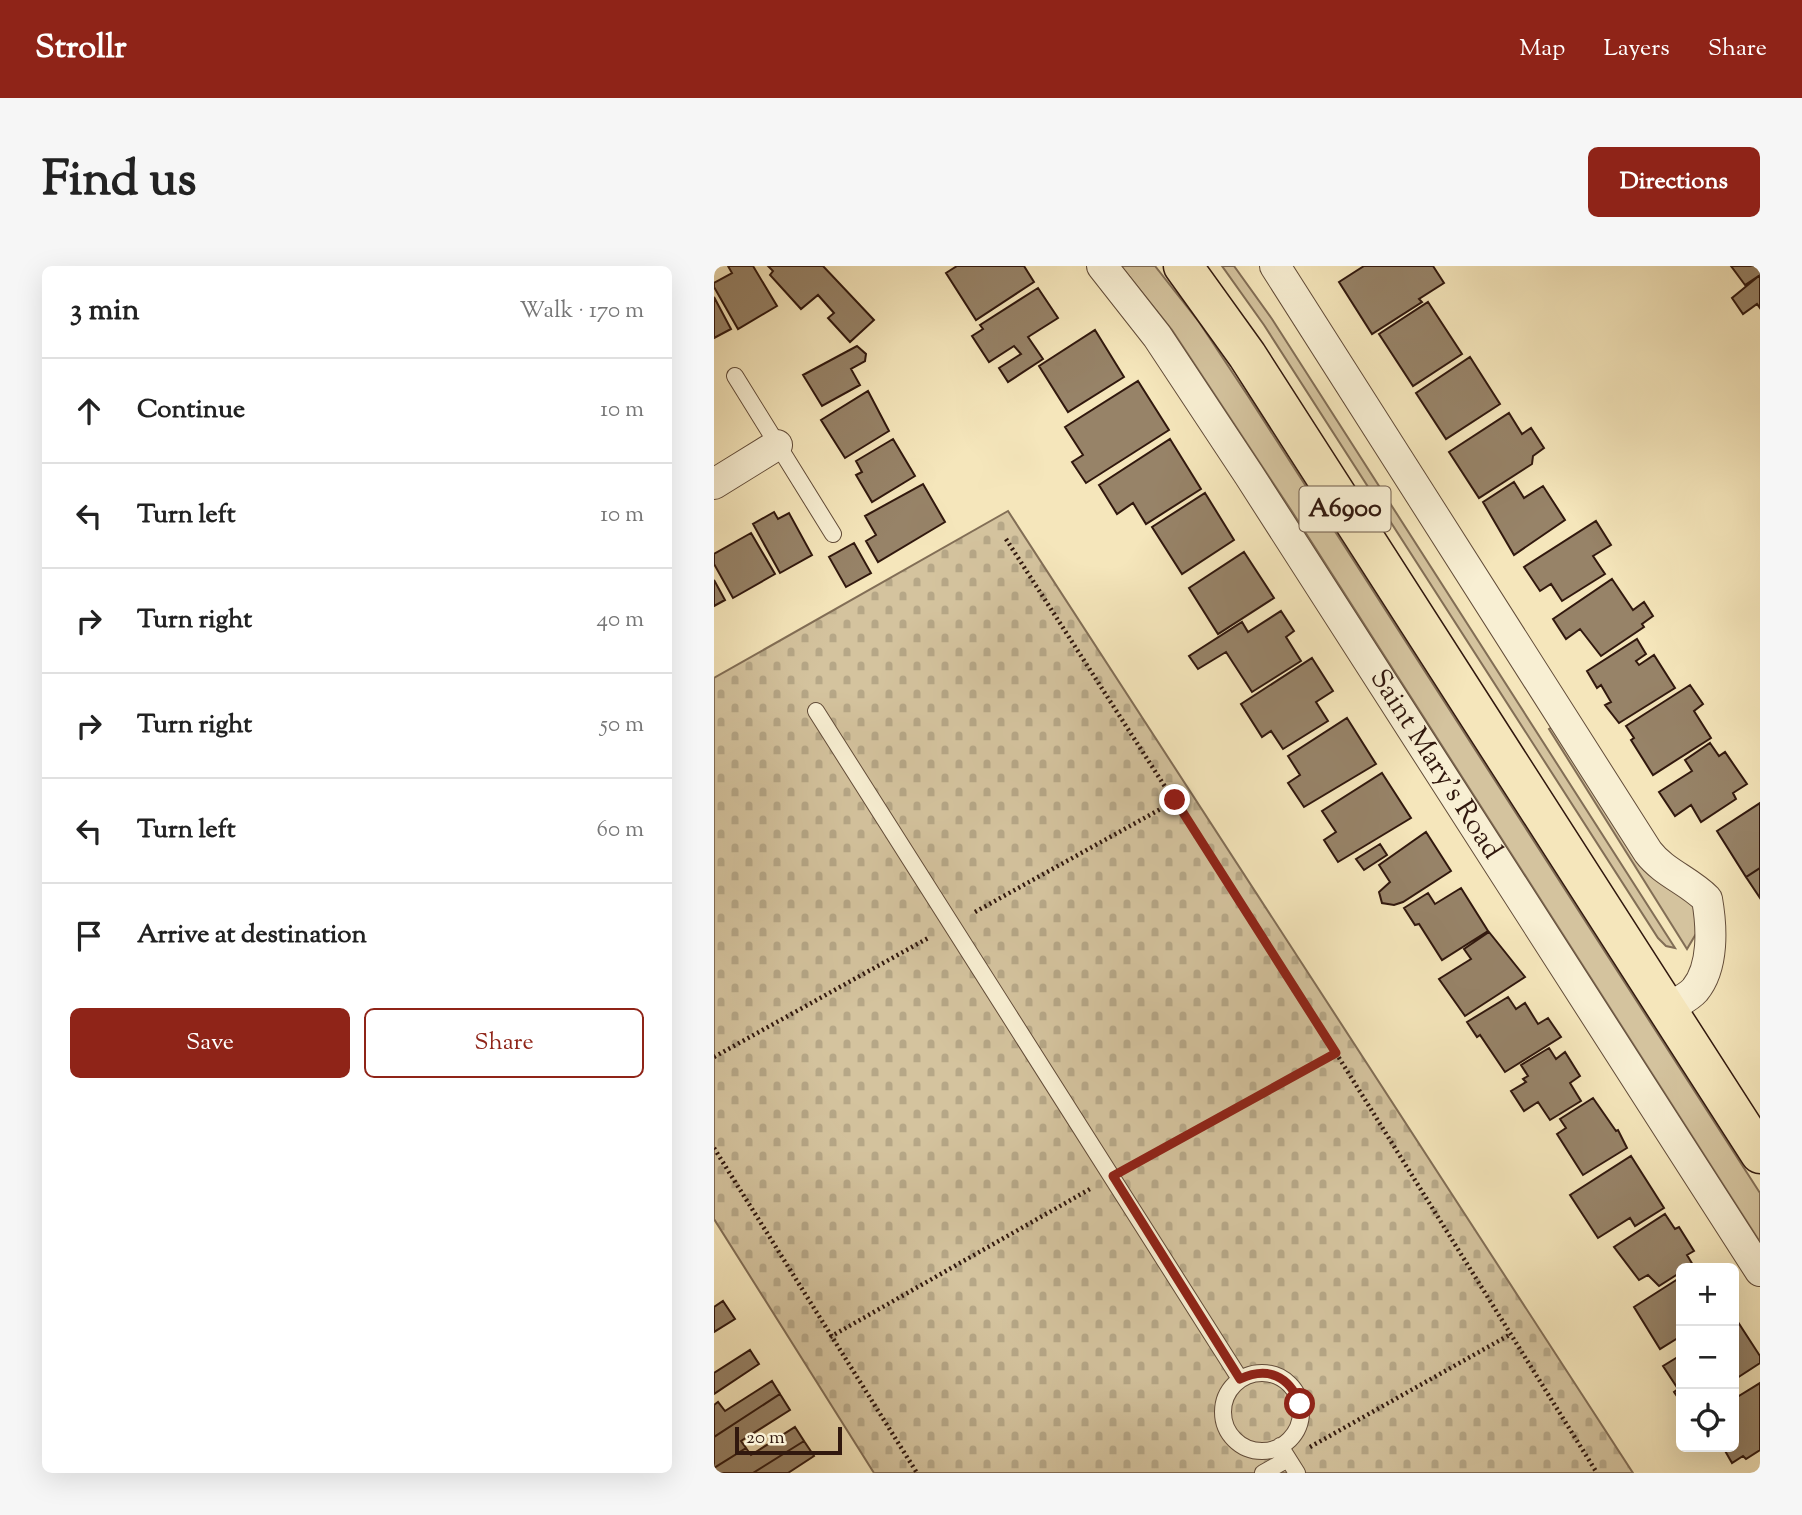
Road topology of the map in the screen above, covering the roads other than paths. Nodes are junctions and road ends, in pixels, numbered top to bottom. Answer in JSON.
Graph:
{"nodes":[{"id":1,"x":1102,"y":266,"type":"edge"},
{"id":2,"x":1183,"y":266,"type":"edge"},
{"id":3,"x":1275,"y":266,"type":"edge"},
{"id":4,"x":735,"y":376,"type":"dead end"},
{"id":5,"x":777,"y":445,"type":"junction"},
{"id":6,"x":714,"y":484,"type":"edge"},
{"id":7,"x":834,"y":534,"type":"dead end"},
{"id":8,"x":816,"y":711,"type":"dead end"},
{"id":9,"x":1667,"y":1009,"type":"junction"},
{"id":10,"x":1760,"y":1154,"type":"edge"},
{"id":11,"x":1760,"y":1271,"type":"edge"},
{"id":12,"x":1240,"y":1379,"type":"junction"},
{"id":13,"x":1288,"y":1459,"type":"edge"},
{"id":14,"x":1263,"y":1473,"type":"edge"}],
"edges":[{"from":1,"to":11,"type":"street","name":"Saint Mary's Road"},
{"from":2,"to":9,"type":"main road","number":"A6900"},
{"from":3,"to":9,"type":"street"},
{"from":4,"to":5,"type":"lane"},
{"from":5,"to":6,"type":"street"},
{"from":5,"to":7,"type":"lane"},
{"from":8,"to":12,"type":"lane"},
{"from":9,"to":10,"type":"main road","number":"A6900"},
{"from":12,"to":13,"type":"lane"},
{"from":12,"to":13,"type":"lane"},
{"from":13,"to":14,"type":"lane"}]}
